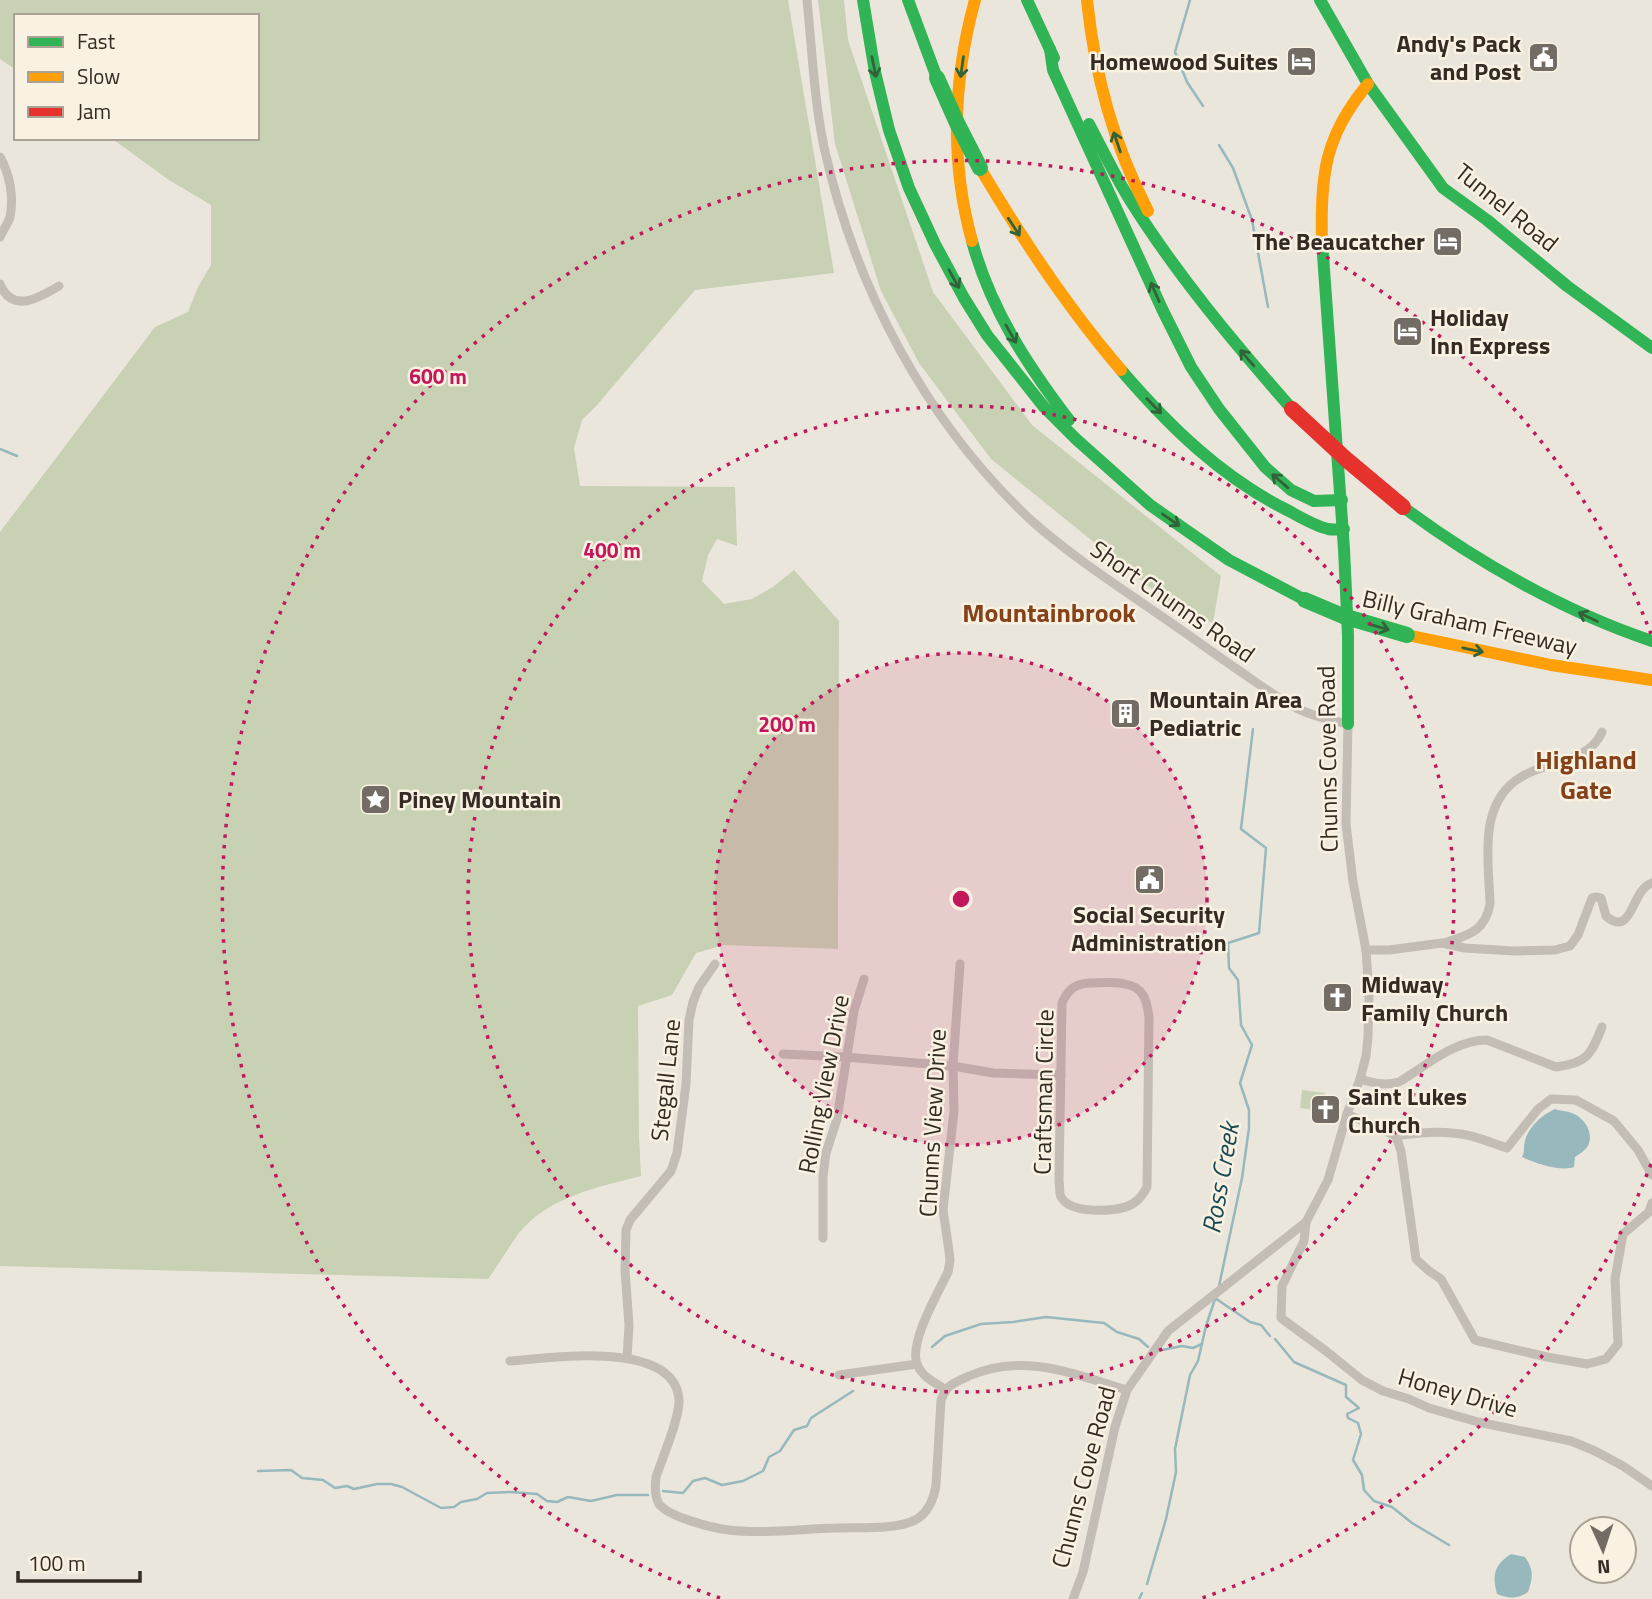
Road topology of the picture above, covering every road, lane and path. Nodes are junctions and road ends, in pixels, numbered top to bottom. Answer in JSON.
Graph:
{"nodes":[{"id":1,"x":807,"y":0,"type":"edge"},
{"id":2,"x":863,"y":0,"type":"edge"},
{"id":3,"x":908,"y":0,"type":"edge"},
{"id":4,"x":975,"y":0,"type":"edge"},
{"id":5,"x":1027,"y":0,"type":"edge"},
{"id":6,"x":1087,"y":0,"type":"edge"},
{"id":7,"x":1320,"y":0,"type":"edge"},
{"id":8,"x":1049,"y":49,"type":"junction"},
{"id":9,"x":1368,"y":84,"type":"junction"},
{"id":10,"x":0,"y":157,"type":"edge"},
{"id":11,"x":0,"y":237,"type":"edge"},
{"id":12,"x":1164,"y":248,"type":"junction"},
{"id":13,"x":0,"y":284,"type":"edge"},
{"id":14,"x":59,"y":286,"type":"dead end"},
{"id":15,"x":1652,"y":348,"type":"edge"},
{"id":16,"x":1118,"y":477,"type":"junction"},
{"id":17,"x":1342,"y":500,"type":"junction"},
{"id":18,"x":1343,"y":529,"type":"junction"},
{"id":19,"x":1652,"y":641,"type":"edge"},
{"id":20,"x":1652,"y":680,"type":"edge"},
{"id":21,"x":1348,"y":724,"type":"junction"},
{"id":22,"x":1602,"y":732,"type":"dead end"},
{"id":23,"x":1652,"y":883,"type":"edge"},
{"id":24,"x":1442,"y":943,"type":"junction"},
{"id":25,"x":1367,"y":950,"type":"junction"},
{"id":26,"x":715,"y":964,"type":"dead end"},
{"id":27,"x":960,"y":964,"type":"dead end"},
{"id":28,"x":864,"y":979,"type":"dead end"},
{"id":29,"x":1602,"y":1027,"type":"dead end"},
{"id":30,"x":783,"y":1054,"type":"dead end"},
{"id":31,"x":845,"y":1057,"type":"junction"},
{"id":32,"x":953,"y":1066,"type":"junction"},
{"id":33,"x":1060,"y":1075,"type":"junction"},
{"id":34,"x":1360,"y":1079,"type":"junction"},
{"id":35,"x":1348,"y":1114,"type":"junction"},
{"id":36,"x":1396,"y":1136,"type":"junction"},
{"id":37,"x":1652,"y":1175,"type":"edge"},
{"id":38,"x":1652,"y":1203,"type":"edge"},
{"id":39,"x":1306,"y":1222,"type":"junction"},
{"id":40,"x":823,"y":1238,"type":"dead end"},
{"id":41,"x":627,"y":1358,"type":"junction"},
{"id":42,"x":510,"y":1361,"type":"dead end"},
{"id":43,"x":917,"y":1364,"type":"junction"},
{"id":44,"x":839,"y":1375,"type":"dead end"},
{"id":45,"x":945,"y":1390,"type":"junction"},
{"id":46,"x":1126,"y":1390,"type":"junction"},
{"id":47,"x":1652,"y":1486,"type":"edge"},
{"id":48,"x":1073,"y":1599,"type":"edge"}],
"edges":[{"from":1,"to":21,"type":"street","name":"Short Chunns Road"},
{"from":2,"to":16,"type":"main road","name":"Billy Graham Freeway","one_way":true},
{"from":3,"to":18,"type":"main road","one_way":true,"bridge":true},
{"from":4,"to":16,"type":"main road","one_way":true},
{"from":5,"to":8,"type":"main road","name":"Billy Graham Freeway"},
{"from":12,"to":6,"type":"main road","one_way":true},
{"from":7,"to":9,"type":"main road","name":"Tunnel Road"},
{"from":8,"to":12,"type":"main road","name":"Billy Graham Freeway"},
{"from":17,"to":8,"type":"main road","one_way":true},
{"from":9,"to":15,"type":"main road","name":"Tunnel Road"},
{"from":9,"to":17,"type":"main road","name":"Chunns Cove Road"},
{"from":10,"to":11,"type":"street"},
{"from":19,"to":12,"type":"main road","name":"Billy Graham Freeway","one_way":true,"bridge":true},
{"from":13,"to":14,"type":"street"},
{"from":16,"to":20,"type":"main road","name":"Billy Graham Freeway","one_way":true,"bridge":true},
{"from":17,"to":18,"type":"main road","name":"Chunns Cove Road"},
{"from":18,"to":21,"type":"main road","name":"Chunns Cove Road"},
{"from":21,"to":25,"type":"street","name":"Chunns Cove Road"},
{"from":22,"to":24,"type":"street"},
{"from":23,"to":24,"type":"street"},
{"from":24,"to":25,"type":"street"},
{"from":25,"to":34,"type":"street","name":"Chunns Cove Road"},
{"from":26,"to":41,"type":"street","name":"Stegall Lane"},
{"from":27,"to":32,"type":"street","name":"Chunns View Drive"},
{"from":28,"to":31,"type":"street","name":"Rolling View Drive"},
{"from":29,"to":34,"type":"street"},
{"from":30,"to":31,"type":"street"},
{"from":31,"to":32,"type":"street"},
{"from":31,"to":40,"type":"street","name":"Rolling View Drive"},
{"from":32,"to":33,"type":"street"},
{"from":32,"to":43,"type":"street","name":"Chunns View Drive"},
{"from":33,"to":33,"type":"street","name":"Craftsman Circle"},
{"from":34,"to":35,"type":"street","name":"Chunns Cove Road"},
{"from":35,"to":36,"type":"street"},
{"from":35,"to":39,"type":"street","name":"Chunns Cove Road"},
{"from":36,"to":37,"type":"street"},
{"from":36,"to":38,"type":"street"},
{"from":39,"to":46,"type":"street","name":"Chunns Cove Road"},
{"from":39,"to":47,"type":"street","name":"Honey Drive"},
{"from":41,"to":42,"type":"street"},
{"from":41,"to":45,"type":"street"},
{"from":43,"to":44,"type":"street"},
{"from":43,"to":45,"type":"street"},
{"from":45,"to":46,"type":"street"},
{"from":46,"to":48,"type":"street","name":"Chunns Cove Road"}]}
